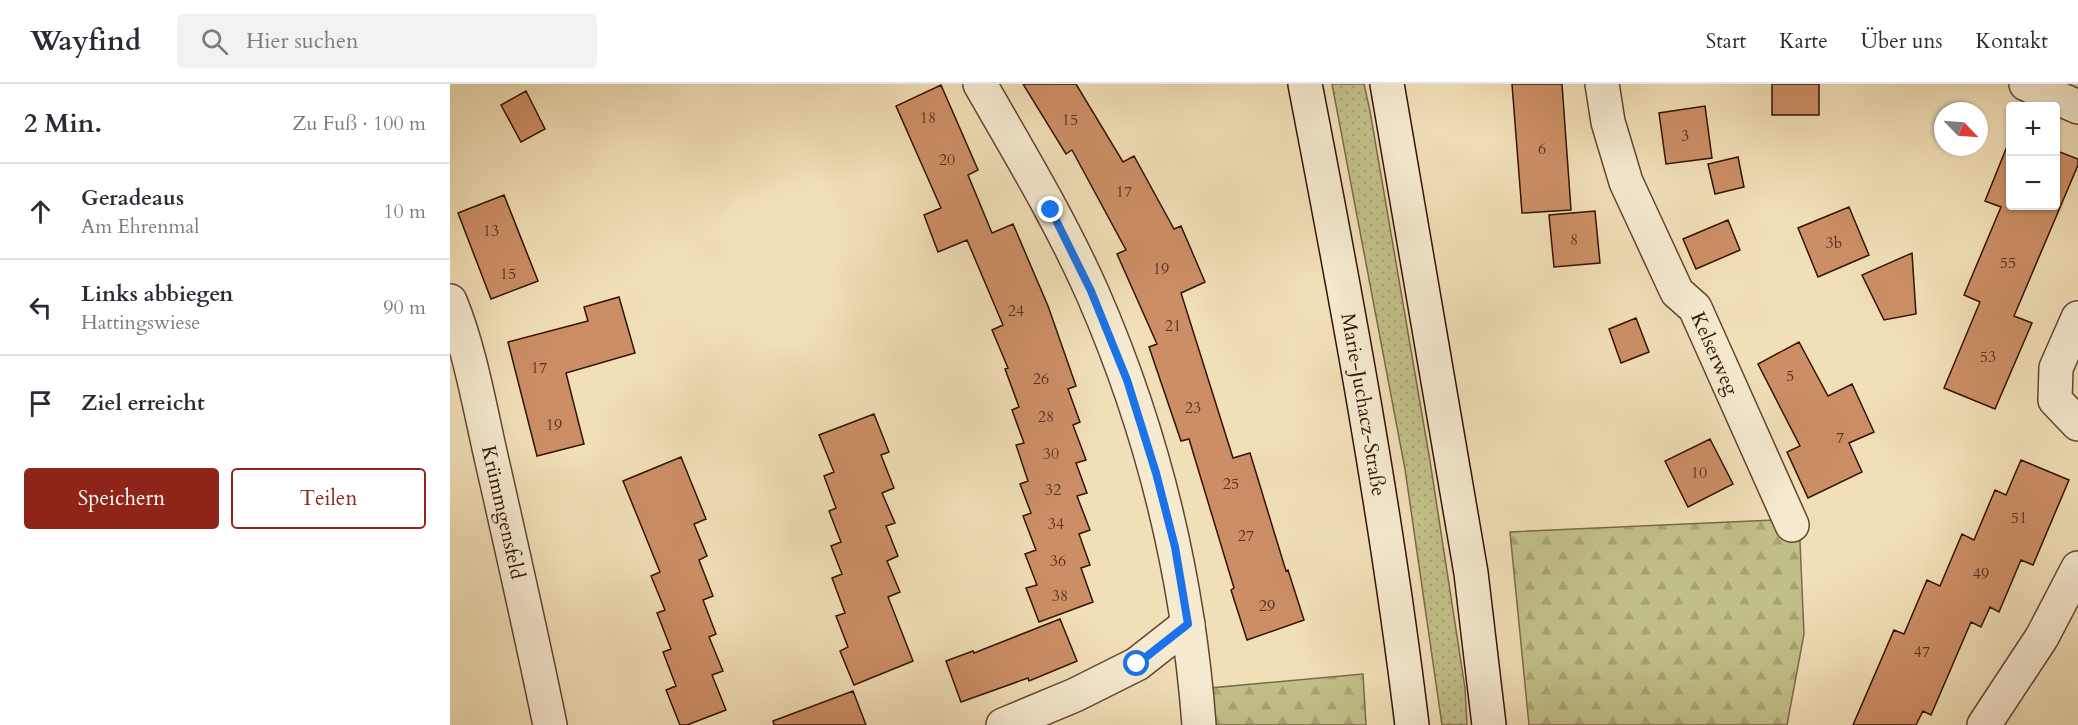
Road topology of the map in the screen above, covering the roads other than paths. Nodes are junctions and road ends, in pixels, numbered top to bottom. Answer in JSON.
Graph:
{"nodes":[{"id":1,"x":980,"y":84,"type":"edge"},
{"id":2,"x":1305,"y":84,"type":"edge"},
{"id":3,"x":1387,"y":84,"type":"edge"},
{"id":4,"x":1602,"y":84,"type":"edge"},
{"id":5,"x":2026,"y":84,"type":"edge"},
{"id":6,"x":2078,"y":107,"type":"edge"},
{"id":7,"x":450,"y":301,"type":"edge"},
{"id":8,"x":2078,"y":318,"type":"edge"},
{"id":9,"x":2078,"y":424,"type":"edge"},
{"id":10,"x":1792,"y":525,"type":"dead end"},
{"id":11,"x":2078,"y":568,"type":"edge"},
{"id":12,"x":1188,"y":624,"type":"junction"},
{"id":13,"x":550,"y":725,"type":"edge"},
{"id":14,"x":1003,"y":725,"type":"edge"},
{"id":15,"x":1199,"y":725,"type":"edge"},
{"id":16,"x":1412,"y":725,"type":"edge"},
{"id":17,"x":1490,"y":725,"type":"edge"},
{"id":18,"x":1984,"y":725,"type":"edge"}],
"edges":[{"from":1,"to":12,"type":"street"},
{"from":2,"to":16,"type":"street","name":"Marie-Juchacz-Straße"},
{"from":3,"to":17,"type":"street"},
{"from":4,"to":10,"type":"street","name":"Kelserweg"},
{"from":5,"to":6,"type":"street"},
{"from":7,"to":13,"type":"street","name":"Krümmgensfeld"},
{"from":8,"to":9,"type":"street"},
{"from":11,"to":18,"type":"street"},
{"from":12,"to":14,"type":"street"},
{"from":12,"to":15,"type":"street"}]}
